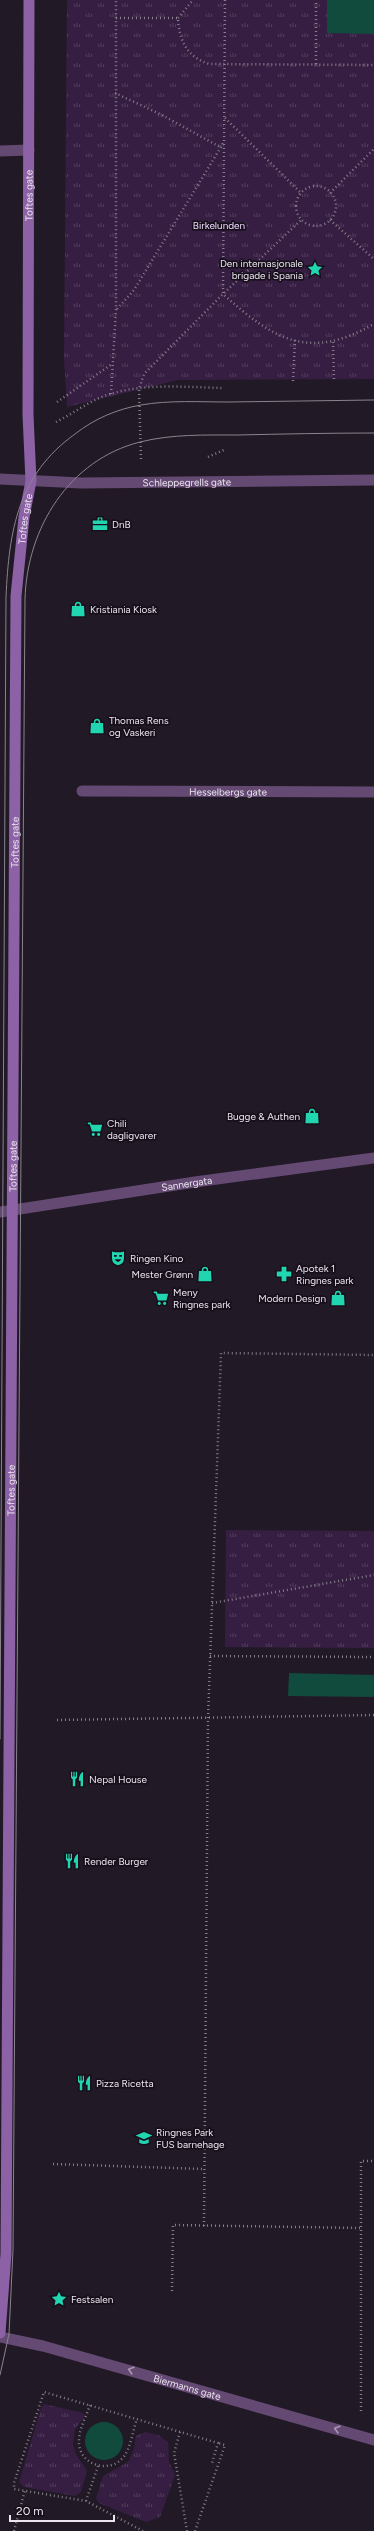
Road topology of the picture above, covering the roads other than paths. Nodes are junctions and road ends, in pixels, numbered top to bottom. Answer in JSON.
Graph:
{"nodes":[{"id":1,"x":29,"y":0,"type":"edge"},
{"id":2,"x":0,"y":150,"type":"edge"},
{"id":3,"x":29,"y":150,"type":"junction"},
{"id":4,"x":0,"y":479,"type":"edge"},
{"id":5,"x":374,"y":480,"type":"edge"},
{"id":6,"x":31,"y":481,"type":"junction"},
{"id":7,"x":82,"y":791,"type":"dead end"},
{"id":8,"x":374,"y":792,"type":"edge"},
{"id":9,"x":374,"y":1158,"type":"edge"},
{"id":10,"x":12,"y":1211,"type":"junction"},
{"id":11,"x":0,"y":1212,"type":"edge"},
{"id":12,"x":4,"y":1729,"type":"edge"},
{"id":13,"x":0,"y":2333,"type":"edge"},
{"id":14,"x":0,"y":2337,"type":"edge"},
{"id":15,"x":374,"y":2440,"type":"edge"}],
"edges":[{"from":1,"to":3,"type":"main road","name":"Toftes gate"},
{"from":2,"to":3,"type":"street"},
{"from":3,"to":6,"type":"main road","name":"Toftes gate"},
{"from":4,"to":6,"type":"street","name":"Schleppegrells gate"},
{"from":5,"to":6,"type":"street","name":"Schleppegrells gate"},
{"from":6,"to":10,"type":"main road","name":"Toftes gate"},
{"from":7,"to":8,"type":"street","name":"Hesselbergs gate"},
{"from":9,"to":10,"type":"street","name":"Sannergata"},
{"from":10,"to":11,"type":"street","name":"Sannergata"},
{"from":10,"to":12,"type":"main road","name":"Toftes gate"},
{"from":12,"to":13,"type":"main road","name":"Toftes gate"},
{"from":15,"to":14,"type":"street","name":"Biermanns gate","one_way":true}]}
